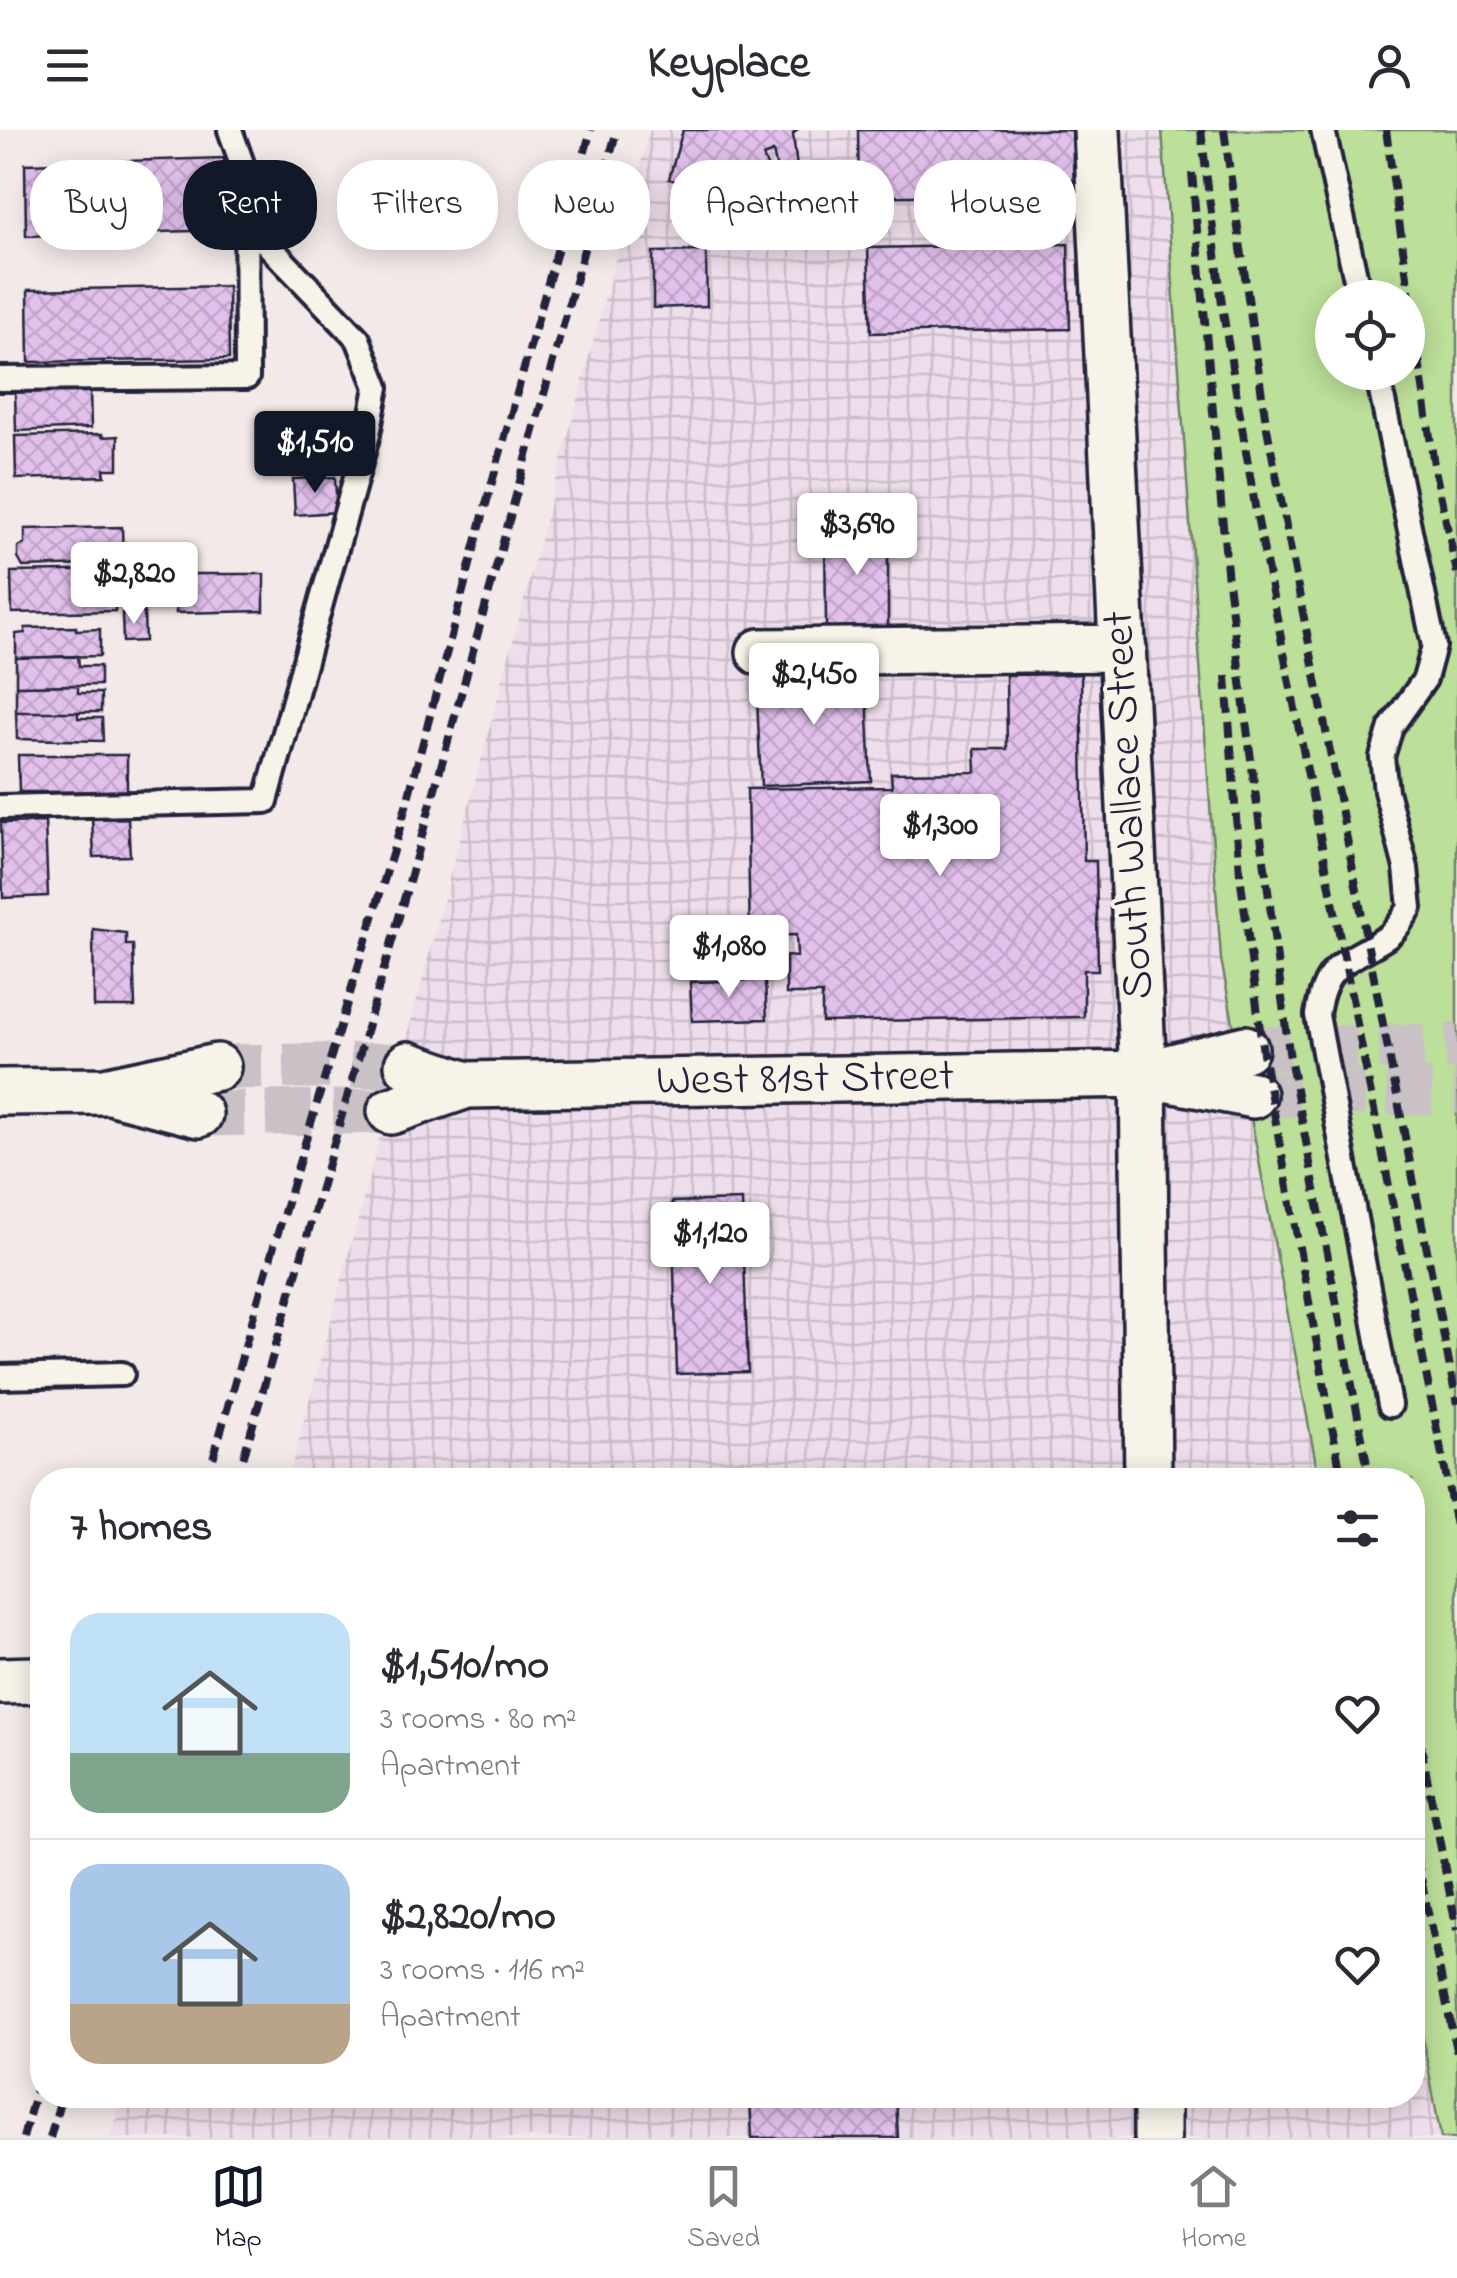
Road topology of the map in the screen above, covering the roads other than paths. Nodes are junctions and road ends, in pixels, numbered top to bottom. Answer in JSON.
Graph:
{"nodes":[{"id":1,"x":230,"y":130,"type":"edge"},
{"id":2,"x":1097,"y":130,"type":"edge"},
{"id":3,"x":1323,"y":130,"type":"edge"},
{"id":4,"x":241,"y":160,"type":"edge"},
{"id":5,"x":246,"y":250,"type":"edge"},
{"id":6,"x":273,"y":250,"type":"edge"},
{"id":7,"x":1356,"y":280,"type":"edge"},
{"id":8,"x":0,"y":379,"type":"edge"},
{"id":9,"x":1380,"y":390,"type":"edge"},
{"id":10,"x":1123,"y":648,"type":"junction"},
{"id":11,"x":760,"y":652,"type":"dead end"},
{"id":12,"x":0,"y":807,"type":"edge"},
{"id":13,"x":1245,"y":1049,"type":"tunnel mouth"},
{"id":14,"x":408,"y":1065,"type":"tunnel mouth"},
{"id":15,"x":217,"y":1068,"type":"tunnel mouth"},
{"id":16,"x":1143,"y":1074,"type":"junction"},
{"id":17,"x":467,"y":1084,"type":"junction"},
{"id":18,"x":105,"y":1090,"type":"junction"},
{"id":19,"x":0,"y":1092,"type":"edge"},
{"id":20,"x":1253,"y":1094,"type":"tunnel mouth"},
{"id":21,"x":391,"y":1111,"type":"tunnel mouth"},
{"id":22,"x":199,"y":1114,"type":"tunnel mouth"},
{"id":23,"x":122,"y":1374,"type":"dead end"},
{"id":24,"x":0,"y":1377,"type":"edge"},
{"id":25,"x":1390,"y":1405,"type":"dead end"},
{"id":26,"x":1148,"y":1468,"type":"edge"},
{"id":27,"x":1157,"y":2108,"type":"edge"},
{"id":28,"x":1157,"y":2138,"type":"edge"}],
"edges":[{"from":1,"to":4,"type":"lane"},
{"from":2,"to":10,"type":"street","name":"South Wallace Street"},
{"from":3,"to":7,"type":"lane"},
{"from":5,"to":8,"type":"lane"},
{"from":6,"to":12,"type":"lane"},
{"from":9,"to":25,"type":"lane"},
{"from":10,"to":11,"type":"street"},
{"from":10,"to":16,"type":"street","name":"South Wallace Street"},
{"from":13,"to":16,"type":"street","name":"West 81st Street"},
{"from":14,"to":17,"type":"street","name":"West 81st Street"},
{"from":15,"to":18,"type":"street"},
{"from":16,"to":17,"type":"street","name":"West 81st Street"},
{"from":16,"to":20,"type":"street","name":"West 81st Street"},
{"from":16,"to":26,"type":"street","name":"South Wallace Street"},
{"from":17,"to":21,"type":"street","name":"West 81st Street"},
{"from":18,"to":19,"type":"street"},
{"from":18,"to":22,"type":"street"},
{"from":23,"to":24,"type":"lane"},
{"from":27,"to":28,"type":"street"}]}
